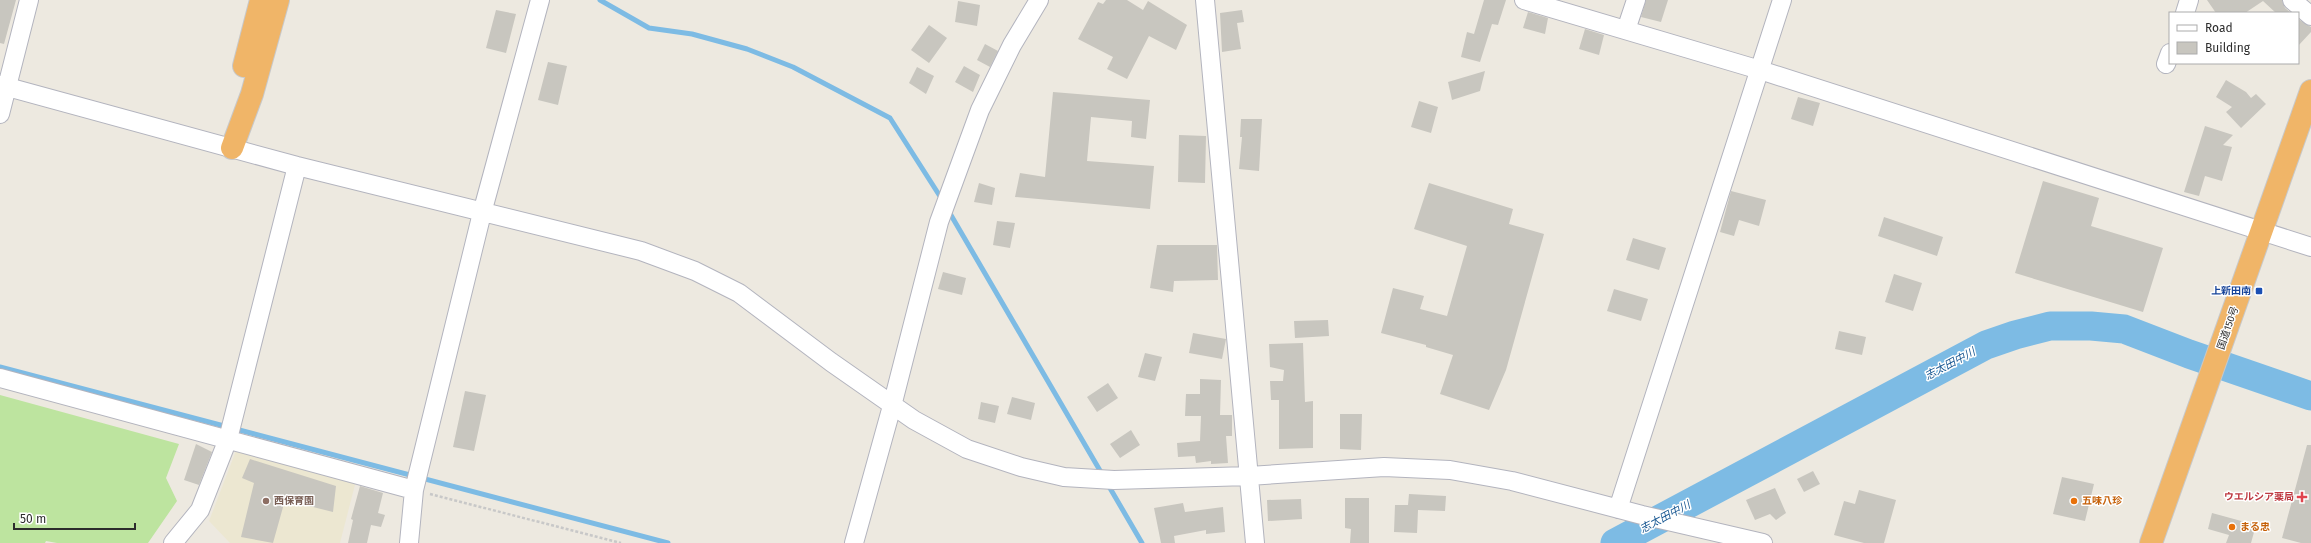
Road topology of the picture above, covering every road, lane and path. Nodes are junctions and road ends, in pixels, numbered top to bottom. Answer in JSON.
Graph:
{"nodes":[{"id":1,"x":29,"y":0,"type":"edge"},
{"id":2,"x":261,"y":0,"type":"edge"},
{"id":3,"x":278,"y":0,"type":"edge"},
{"id":4,"x":540,"y":0,"type":"edge"},
{"id":5,"x":1039,"y":0,"type":"edge"},
{"id":6,"x":1205,"y":0,"type":"edge"},
{"id":7,"x":1524,"y":0,"type":"edge"},
{"id":8,"x":1636,"y":0,"type":"edge"},
{"id":9,"x":1782,"y":0,"type":"edge"},
{"id":10,"x":2189,"y":0,"type":"edge"},
{"id":11,"x":2292,"y":0,"type":"edge"},
{"id":12,"x":2185,"y":12,"type":"edge"},
{"id":13,"x":2311,"y":16,"type":"edge"},
{"id":14,"x":1626,"y":30,"type":"junction"},
{"id":15,"x":1760,"y":70,"type":"junction"},
{"id":16,"x":3,"y":86,"type":"edge"},
{"id":17,"x":2311,"y":91,"type":"edge"},
{"id":18,"x":0,"y":114,"type":"edge"},
{"id":19,"x":232,"y":148,"type":"junction"},
{"id":20,"x":297,"y":166,"type":"junction"},
{"id":21,"x":482,"y":213,"type":"junction"},
{"id":22,"x":2262,"y":231,"type":"junction"},
{"id":23,"x":2311,"y":247,"type":"edge"},
{"id":24,"x":0,"y":378,"type":"edge"},
{"id":25,"x":892,"y":406,"type":"junction"},
{"id":26,"x":228,"y":439,"type":"junction"},
{"id":27,"x":1249,"y":476,"type":"junction"},
{"id":28,"x":414,"y":490,"type":"junction"},
{"id":29,"x":1618,"y":509,"type":"junction"},
{"id":30,"x":173,"y":543,"type":"edge"},
{"id":31,"x":409,"y":543,"type":"edge"},
{"id":32,"x":621,"y":543,"type":"edge"},
{"id":33,"x":854,"y":543,"type":"edge"},
{"id":34,"x":1255,"y":543,"type":"edge"},
{"id":35,"x":1763,"y":543,"type":"edge"},
{"id":36,"x":2152,"y":543,"type":"edge"}],
"edges":[{"from":1,"to":16,"type":"street"},
{"from":2,"to":19,"type":"highway"},
{"from":3,"to":19,"type":"highway"},
{"from":4,"to":21,"type":"street"},
{"from":5,"to":25,"type":"street"},
{"from":6,"to":27,"type":"street"},
{"from":7,"to":14,"type":"street"},
{"from":8,"to":14,"type":"street"},
{"from":9,"to":15,"type":"street"},
{"from":10,"to":12,"type":"street"},
{"from":11,"to":13,"type":"street"},
{"from":14,"to":15,"type":"street"},
{"from":15,"to":22,"type":"street"},
{"from":15,"to":29,"type":"street"},
{"from":16,"to":18,"type":"street"},
{"from":16,"to":19,"type":"street"},
{"from":17,"to":22,"type":"highway","name":"国道150号"},
{"from":19,"to":20,"type":"street"},
{"from":20,"to":21,"type":"street"},
{"from":20,"to":26,"type":"street"},
{"from":21,"to":25,"type":"street"},
{"from":21,"to":28,"type":"street"},
{"from":22,"to":23,"type":"street"},
{"from":22,"to":36,"type":"highway","name":"国道150号"},
{"from":24,"to":26,"type":"street"},
{"from":25,"to":27,"type":"street"},
{"from":25,"to":33,"type":"street"},
{"from":26,"to":28,"type":"street"},
{"from":26,"to":30,"type":"street"},
{"from":27,"to":29,"type":"street"},
{"from":27,"to":34,"type":"street"},
{"from":28,"to":31,"type":"street"},
{"from":28,"to":32,"type":"path"},
{"from":29,"to":35,"type":"street"}]}
